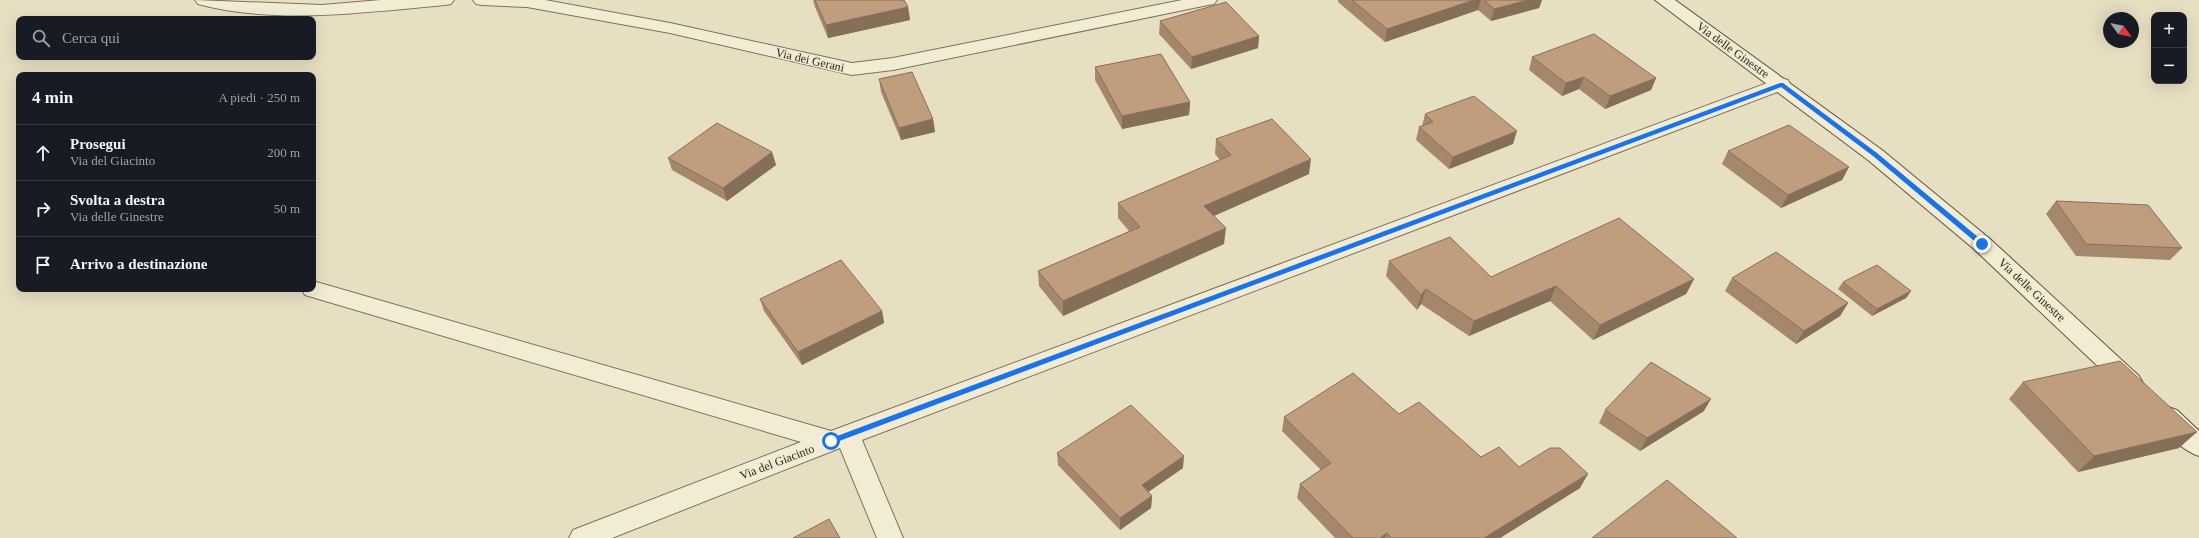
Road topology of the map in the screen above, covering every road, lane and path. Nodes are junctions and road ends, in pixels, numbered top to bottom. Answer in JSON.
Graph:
{"nodes":[{"id":1,"x":204,"y":0,"type":"edge"},
{"id":2,"x":445,"y":0,"type":"edge"},
{"id":3,"x":482,"y":0,"type":"edge"},
{"id":4,"x":1208,"y":0,"type":"edge"},
{"id":5,"x":1664,"y":0,"type":"edge"},
{"id":6,"x":1782,"y":84,"type":"junction"},
{"id":7,"x":316,"y":289,"type":"edge"},
{"id":8,"x":839,"y":438,"type":"junction"},
{"id":9,"x":2199,"y":446,"type":"edge"},
{"id":10,"x":582,"y":538,"type":"edge"},
{"id":11,"x":890,"y":538,"type":"edge"}],
"edges":[{"from":1,"to":2,"type":"street"},
{"from":3,"to":4,"type":"street","name":"Via dei Gerani"},
{"from":5,"to":6,"type":"street","name":"Via delle Ginestre"},
{"from":6,"to":8,"type":"street","name":"Via del Giacinto"},
{"from":6,"to":9,"type":"street","name":"Via delle Ginestre"},
{"from":7,"to":8,"type":"street"},
{"from":8,"to":10,"type":"street","name":"Via del Giacinto"},
{"from":8,"to":11,"type":"street"}]}
